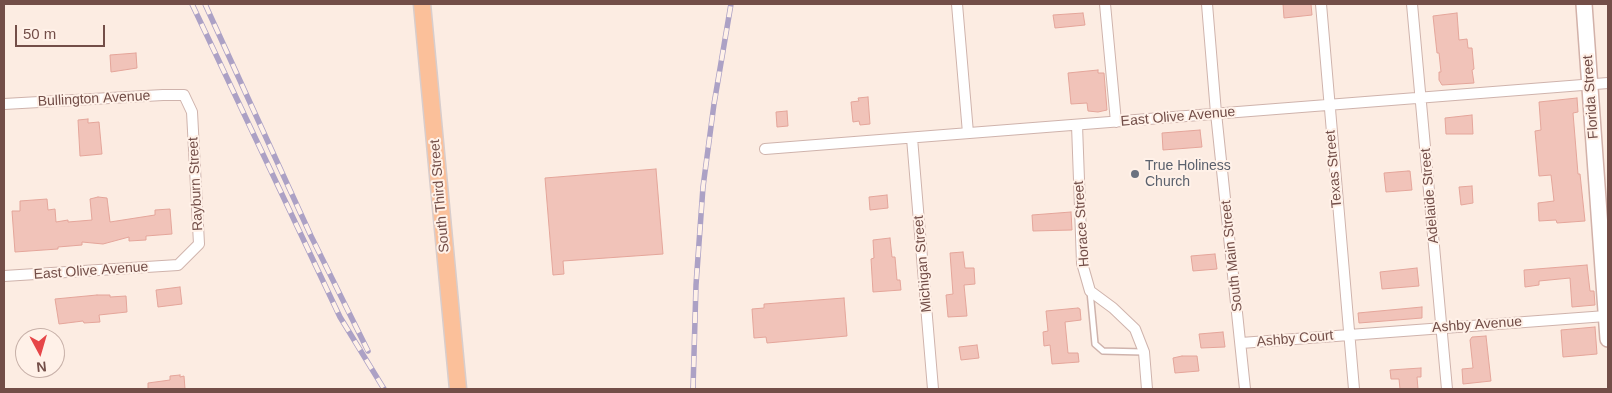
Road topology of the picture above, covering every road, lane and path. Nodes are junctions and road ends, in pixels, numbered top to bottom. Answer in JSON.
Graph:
{"nodes":[{"id":1,"x":422,"y":4,"type":"edge"},
{"id":2,"x":957,"y":4,"type":"edge"},
{"id":3,"x":1105,"y":4,"type":"edge"},
{"id":4,"x":1207,"y":4,"type":"edge"},
{"id":5,"x":1321,"y":4,"type":"edge"},
{"id":6,"x":1412,"y":4,"type":"edge"},
{"id":7,"x":1584,"y":4,"type":"edge"},
{"id":8,"x":1608,"y":83,"type":"edge"},
{"id":9,"x":1591,"y":85,"type":"junction"},
{"id":10,"x":184,"y":95,"type":"joint"},
{"id":11,"x":1420,"y":98,"type":"junction"},
{"id":12,"x":4,"y":104,"type":"edge"},
{"id":13,"x":1329,"y":105,"type":"junction"},
{"id":14,"x":1216,"y":113,"type":"junction"},
{"id":15,"x":1116,"y":122,"type":"junction"},
{"id":16,"x":1077,"y":125,"type":"junction"},
{"id":17,"x":968,"y":133,"type":"junction"},
{"id":18,"x":912,"y":138,"type":"junction"},
{"id":19,"x":765,"y":150,"type":"dead end"},
{"id":20,"x":178,"y":265,"type":"joint"},
{"id":21,"x":4,"y":276,"type":"edge"},
{"id":22,"x":1090,"y":291,"type":"junction"},
{"id":23,"x":1606,"y":316,"type":"junction"},
{"id":24,"x":1442,"y":327,"type":"junction"},
{"id":25,"x":1349,"y":334,"type":"junction"},
{"id":26,"x":1608,"y":339,"type":"edge"},
{"id":27,"x":1241,"y":343,"type":"junction"},
{"id":28,"x":1144,"y":352,"type":"junction"},
{"id":29,"x":458,"y":389,"type":"edge"},
{"id":30,"x":933,"y":389,"type":"edge"},
{"id":31,"x":1147,"y":389,"type":"edge"},
{"id":32,"x":1245,"y":389,"type":"edge"},
{"id":33,"x":1354,"y":389,"type":"edge"},
{"id":34,"x":1446,"y":389,"type":"edge"}],
"edges":[{"from":1,"to":29,"type":"main road","name":"South Third Street"},
{"from":2,"to":17,"type":"street"},
{"from":3,"to":15,"type":"street"},
{"from":4,"to":14,"type":"street","name":"South Main Street"},
{"from":5,"to":13,"type":"street","name":"Texas Street"},
{"from":6,"to":11,"type":"street","name":"Adelaide Street"},
{"from":7,"to":9,"type":"main road","name":"Florida Street"},
{"from":8,"to":9,"type":"street","name":"East Olive Avenue"},
{"from":9,"to":11,"type":"street","name":"East Olive Avenue"},
{"from":9,"to":23,"type":"main road","name":"Florida Street"},
{"from":10,"to":12,"type":"street","name":"Bullington Avenue"},
{"from":10,"to":20,"type":"street","name":"Rayburn Street"},
{"from":11,"to":13,"type":"street","name":"East Olive Avenue"},
{"from":11,"to":24,"type":"street","name":"Adelaide Street"},
{"from":13,"to":14,"type":"street","name":"East Olive Avenue"},
{"from":13,"to":25,"type":"street","name":"Texas Street"},
{"from":14,"to":15,"type":"street","name":"East Olive Avenue"},
{"from":14,"to":27,"type":"street","name":"South Main Street"},
{"from":15,"to":16,"type":"street","name":"East Olive Avenue"},
{"from":16,"to":17,"type":"street","name":"East Olive Avenue"},
{"from":16,"to":22,"type":"street","name":"Horace Street"},
{"from":17,"to":18,"type":"street","name":"East Olive Avenue"},
{"from":18,"to":19,"type":"street","name":"East Olive Avenue"},
{"from":18,"to":30,"type":"street","name":"Michigan Street"},
{"from":20,"to":21,"type":"street","name":"East Olive Avenue"},
{"from":22,"to":28,"type":"street"},
{"from":22,"to":28,"type":"lane"},
{"from":23,"to":24,"type":"street","name":"Ashby Avenue"},
{"from":23,"to":26,"type":"main road","name":"Florida Street"},
{"from":24,"to":25,"type":"street","name":"Ashby Avenue"},
{"from":24,"to":34,"type":"street","name":"Adelaide Street"},
{"from":25,"to":27,"type":"street","name":"Ashby Court"},
{"from":25,"to":33,"type":"street","name":"Texas Street"},
{"from":27,"to":32,"type":"street","name":"South Main Street"},
{"from":28,"to":31,"type":"street"}]}
